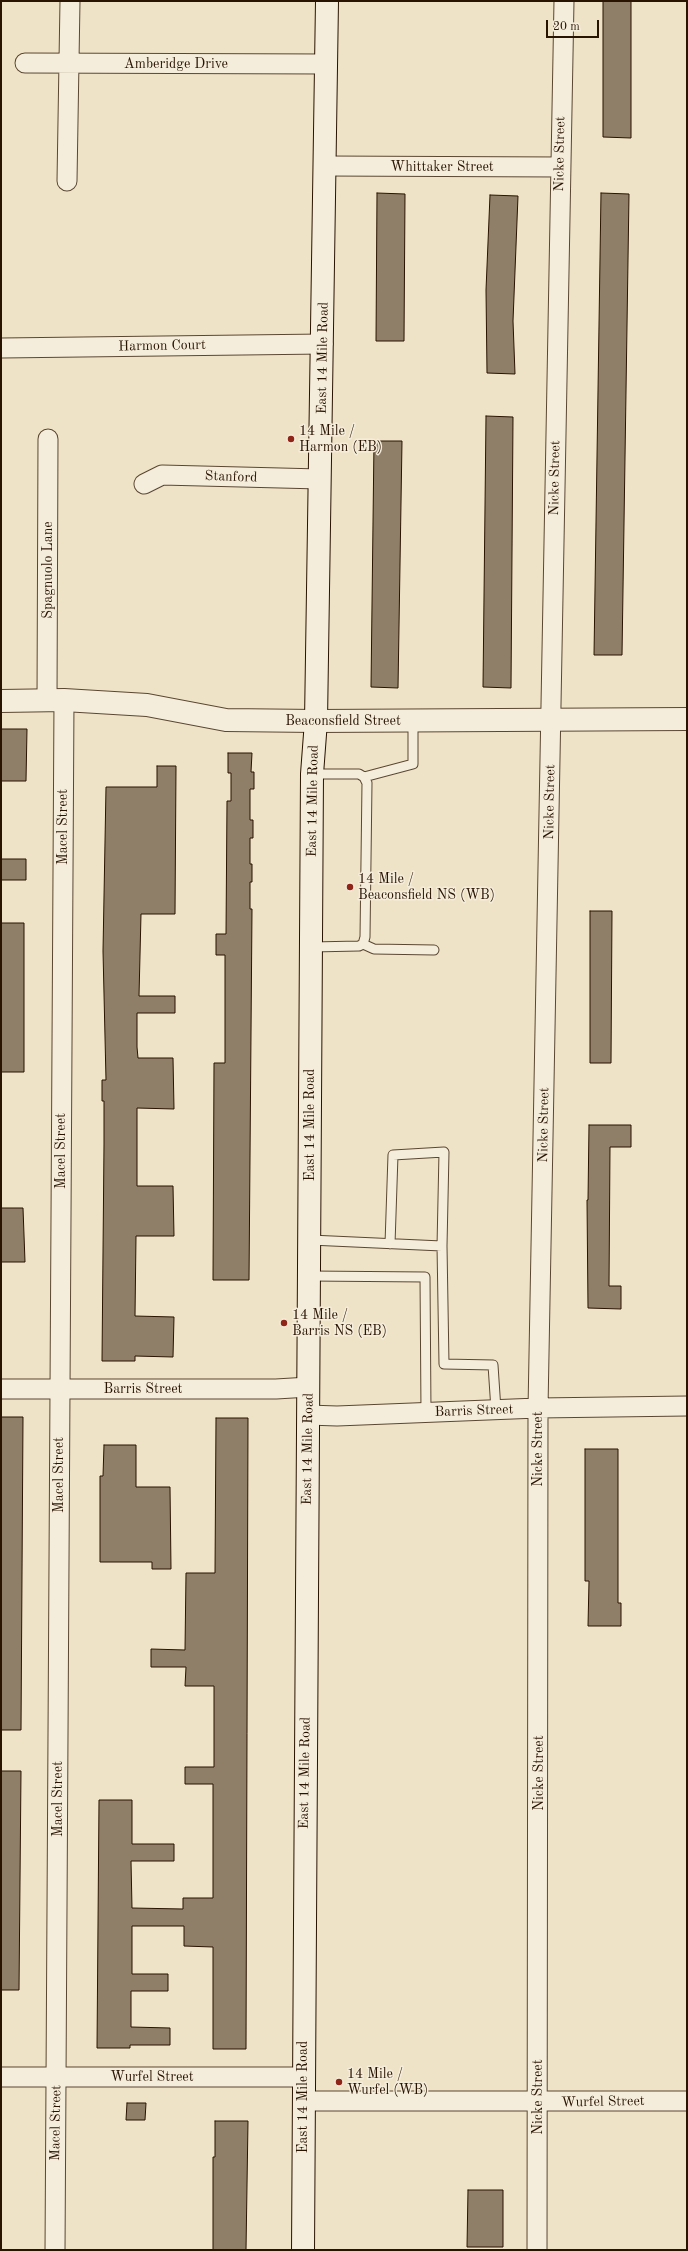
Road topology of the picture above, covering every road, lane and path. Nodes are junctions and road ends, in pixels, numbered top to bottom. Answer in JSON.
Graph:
{"nodes":[{"id":1,"x":70,"y":1,"type":"edge"},
{"id":2,"x":327,"y":1,"type":"edge"},
{"id":3,"x":564,"y":1,"type":"edge"},
{"id":4,"x":25,"y":63,"type":"dead end"},
{"id":5,"x":70,"y":64,"type":"junction"},
{"id":6,"x":326,"y":64,"type":"junction"},
{"id":7,"x":325,"y":166,"type":"junction"},
{"id":8,"x":560,"y":167,"type":"junction"},
{"id":9,"x":67,"y":181,"type":"dead end"},
{"id":10,"x":323,"y":344,"type":"junction"},
{"id":11,"x":2,"y":348,"type":"edge"},
{"id":12,"x":48,"y":439,"type":"dead end"},
{"id":13,"x":320,"y":479,"type":"junction"},
{"id":14,"x":144,"y":484,"type":"dead end"},
{"id":15,"x":56,"y":700,"type":"junction"},
{"id":16,"x":1,"y":701,"type":"edge"},
{"id":17,"x":687,"y":719,"type":"edge"},
{"id":18,"x":413,"y":720,"type":"junction"},
{"id":19,"x":552,"y":720,"type":"junction"},
{"id":20,"x":316,"y":721,"type":"junction"},
{"id":21,"x":312,"y":774,"type":"junction"},
{"id":22,"x":364,"y":777,"type":"junction"},
{"id":23,"x":363,"y":944,"type":"junction"},
{"id":24,"x":312,"y":947,"type":"junction"},
{"id":25,"x":434,"y":950,"type":"dead end"},
{"id":26,"x":310,"y":1240,"type":"junction"},
{"id":27,"x":390,"y":1244,"type":"junction"},
{"id":28,"x":442,"y":1246,"type":"junction"},
{"id":29,"x":310,"y":1276,"type":"junction"},
{"id":30,"x":309,"y":1387,"type":"junction"},
{"id":31,"x":1,"y":1389,"type":"edge"},
{"id":32,"x":60,"y":1390,"type":"junction"},
{"id":33,"x":687,"y":1406,"type":"edge"},
{"id":34,"x":538,"y":1408,"type":"junction"},
{"id":35,"x":496,"y":1410,"type":"junction"},
{"id":36,"x":426,"y":1412,"type":"junction"},
{"id":37,"x":308,"y":1415,"type":"junction"},
{"id":38,"x":1,"y":2077,"type":"edge"},
{"id":39,"x":57,"y":2077,"type":"junction"},
{"id":40,"x":302,"y":2077,"type":"junction"},
{"id":41,"x":303,"y":2101,"type":"junction"},
{"id":42,"x":687,"y":2101,"type":"edge"},
{"id":43,"x":539,"y":2102,"type":"junction"},
{"id":44,"x":54,"y":2250,"type":"edge"},
{"id":45,"x":302,"y":2250,"type":"edge"},
{"id":46,"x":537,"y":2250,"type":"edge"}],
"edges":[{"from":1,"to":5,"type":"street"},
{"from":2,"to":6,"type":"main road","name":"East 14 Mile Road"},
{"from":3,"to":8,"type":"street","name":"Nicke Street"},
{"from":4,"to":5,"type":"street","name":"Amberidge Drive"},
{"from":5,"to":6,"type":"street","name":"Amberidge Drive"},
{"from":5,"to":9,"type":"street"},
{"from":6,"to":7,"type":"main road","name":"East 14 Mile Road"},
{"from":7,"to":8,"type":"street","name":"Whittaker Street"},
{"from":7,"to":10,"type":"main road","name":"East 14 Mile Road"},
{"from":8,"to":19,"type":"street","name":"Nicke Street"},
{"from":10,"to":11,"type":"street","name":"Harmon Court"},
{"from":10,"to":13,"type":"main road","name":"East 14 Mile Road"},
{"from":12,"to":15,"type":"street","name":"Spagnuolo Lane"},
{"from":13,"to":14,"type":"street","name":"Stanford"},
{"from":13,"to":20,"type":"main road","name":"East 14 Mile Road"},
{"from":15,"to":16,"type":"main road","name":"Beaconsfield Street"},
{"from":15,"to":20,"type":"main road","name":"Beaconsfield Street"},
{"from":15,"to":32,"type":"street","name":"Macel Street"},
{"from":17,"to":19,"type":"main road","name":"Beaconsfield Street"},
{"from":18,"to":19,"type":"main road","name":"Beaconsfield Street"},
{"from":18,"to":20,"type":"main road","name":"Beaconsfield Street"},
{"from":18,"to":22,"type":"lane"},
{"from":19,"to":34,"type":"street","name":"Nicke Street"},
{"from":20,"to":21,"type":"main road","name":"East 14 Mile Road"},
{"from":21,"to":22,"type":"lane"},
{"from":21,"to":24,"type":"main road","name":"East 14 Mile Road"},
{"from":22,"to":23,"type":"lane"},
{"from":23,"to":24,"type":"lane"},
{"from":23,"to":25,"type":"lane"},
{"from":24,"to":26,"type":"main road","name":"East 14 Mile Road"},
{"from":26,"to":27,"type":"lane"},
{"from":26,"to":29,"type":"main road","name":"East 14 Mile Road"},
{"from":27,"to":28,"type":"lane"},
{"from":27,"to":28,"type":"lane"},
{"from":28,"to":35,"type":"lane"},
{"from":29,"to":30,"type":"main road","name":"East 14 Mile Road"},
{"from":29,"to":36,"type":"lane"},
{"from":30,"to":32,"type":"street","name":"Barris Street"},
{"from":30,"to":37,"type":"main road","name":"East 14 Mile Road"},
{"from":31,"to":32,"type":"street","name":"Barris Street"},
{"from":32,"to":39,"type":"street","name":"Macel Street"},
{"from":33,"to":34,"type":"street","name":"Barris Street"},
{"from":34,"to":35,"type":"street","name":"Barris Street"},
{"from":34,"to":43,"type":"street","name":"Nicke Street"},
{"from":35,"to":36,"type":"street","name":"Barris Street"},
{"from":36,"to":37,"type":"street","name":"Barris Street"},
{"from":37,"to":40,"type":"main road","name":"East 14 Mile Road"},
{"from":38,"to":39,"type":"street","name":"Wurfel Street"},
{"from":39,"to":40,"type":"street","name":"Wurfel Street"},
{"from":39,"to":44,"type":"street","name":"Macel Street"},
{"from":40,"to":41,"type":"main road","name":"East 14 Mile Road"},
{"from":41,"to":43,"type":"street","name":"Wurfel Street"},
{"from":41,"to":45,"type":"main road","name":"East 14 Mile Road"},
{"from":42,"to":43,"type":"street","name":"Wurfel Street"},
{"from":43,"to":46,"type":"street","name":"Nicke Street"}]}
